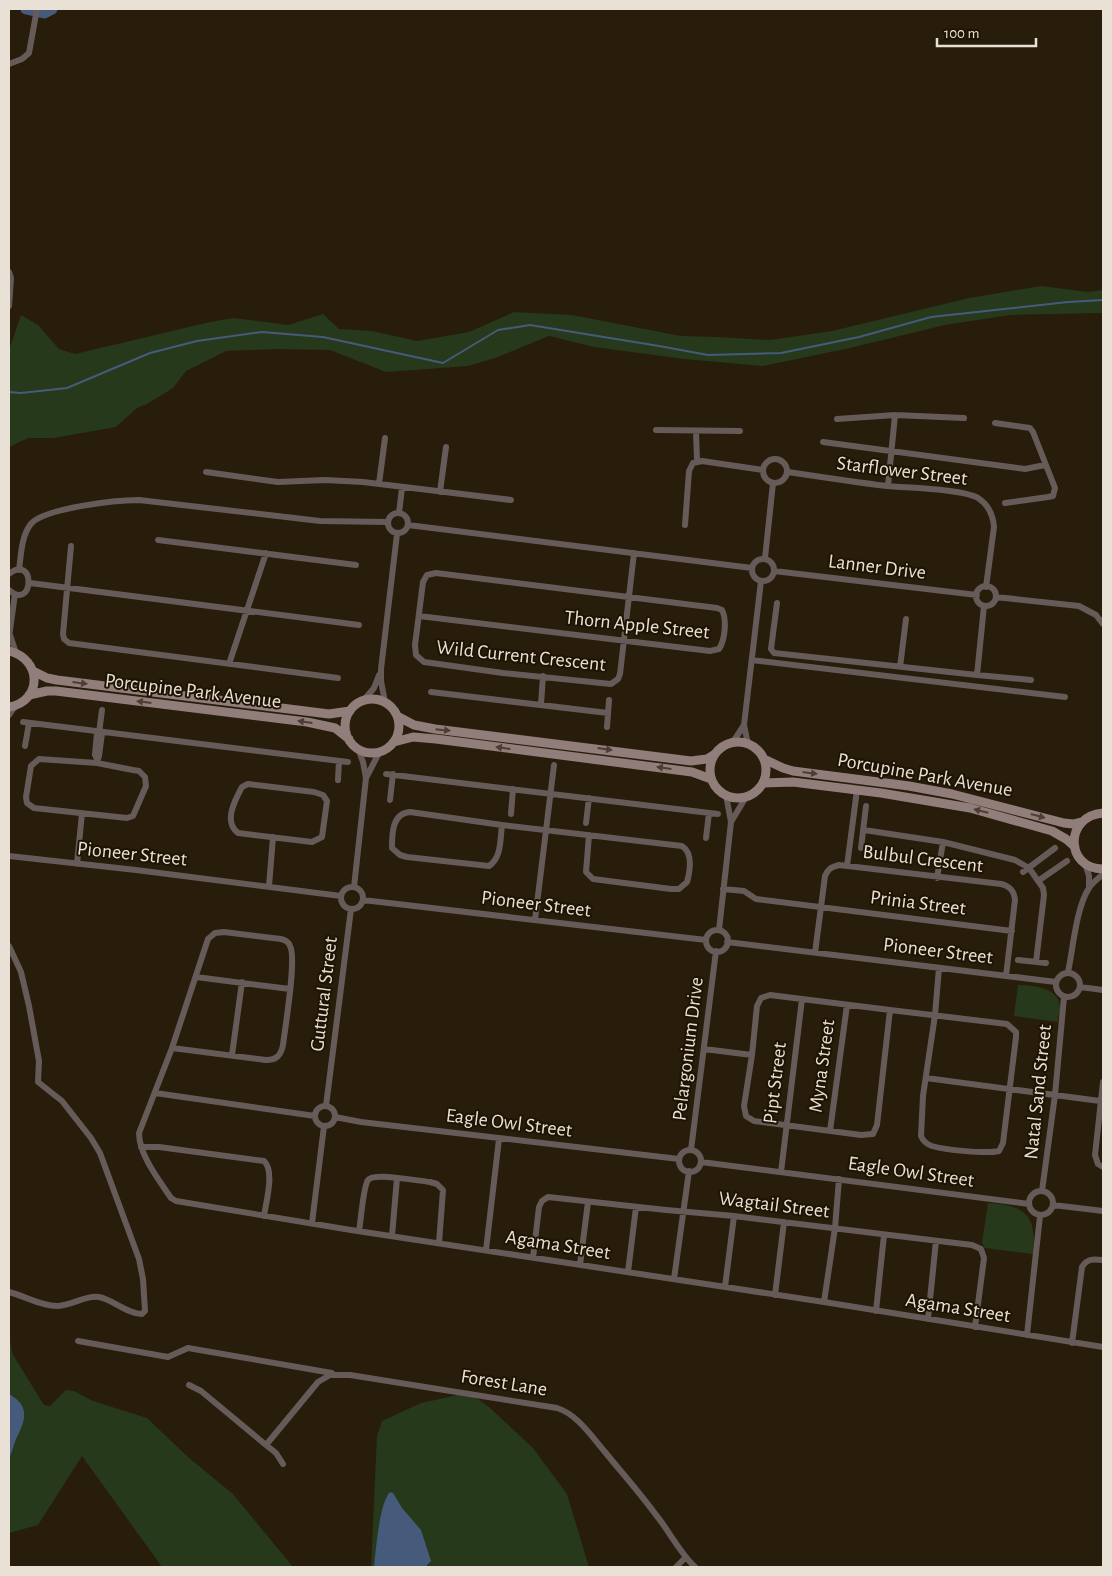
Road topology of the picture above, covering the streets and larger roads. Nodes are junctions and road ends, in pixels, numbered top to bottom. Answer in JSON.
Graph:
{"nodes":[{"id":1,"x":37,"y":12,"type":"edge"},
{"id":2,"x":9,"y":64,"type":"edge"},
{"id":3,"x":9,"y":272,"type":"edge"},
{"id":4,"x":9,"y":306,"type":"edge"},
{"id":5,"x":895,"y":415,"type":"junction"},
{"id":6,"x":964,"y":418,"type":"dead end"},
{"id":7,"x":837,"y":420,"type":"dead end"},
{"id":8,"x":995,"y":422,"type":"dead end"},
{"id":9,"x":656,"y":430,"type":"dead end"},
{"id":10,"x":696,"y":431,"type":"junction"},
{"id":11,"x":740,"y":431,"type":"dead end"},
{"id":12,"x":385,"y":438,"type":"dead end"},
{"id":13,"x":823,"y":442,"type":"dead end"},
{"id":14,"x":446,"y":447,"type":"dead end"},
{"id":15,"x":891,"y":452,"type":"junction"},
{"id":16,"x":697,"y":461,"type":"junction"},
{"id":17,"x":1045,"y":465,"type":"junction"},
{"id":18,"x":763,"y":470,"type":"junction"},
{"id":19,"x":206,"y":472,"type":"dead end"},
{"id":20,"x":788,"y":472,"type":"junction"},
{"id":21,"x":772,"y":483,"type":"junction"},
{"id":22,"x":379,"y":484,"type":"junction"},
{"id":23,"x":888,"y":486,"type":"junction"},
{"id":24,"x":402,"y":488,"type":"junction"},
{"id":25,"x":440,"y":492,"type":"junction"},
{"id":26,"x":511,"y":500,"type":"dead end"},
{"id":27,"x":1005,"y":502,"type":"dead end"},
{"id":28,"x":399,"y":513,"type":"junction"},
{"id":29,"x":387,"y":522,"type":"junction"},
{"id":30,"x":408,"y":525,"type":"junction"},
{"id":31,"x":685,"y":526,"type":"dead end"},
{"id":32,"x":397,"y":534,"type":"junction"},
{"id":33,"x":158,"y":540,"type":"dead end"},
{"id":34,"x":71,"y":546,"type":"dead end"},
{"id":35,"x":266,"y":553,"type":"junction"},
{"id":36,"x":634,"y":553,"type":"junction"},
{"id":37,"x":765,"y":558,"type":"junction"},
{"id":38,"x":356,"y":565,"type":"dead end"},
{"id":39,"x":752,"y":568,"type":"junction"},
{"id":40,"x":19,"y":570,"type":"junction"},
{"id":41,"x":774,"y":571,"type":"junction"},
{"id":42,"x":9,"y":574,"type":"edge"},
{"id":43,"x":761,"y":581,"type":"junction"},
{"id":44,"x":30,"y":583,"type":"junction"},
{"id":45,"x":986,"y":587,"type":"junction"},
{"id":46,"x":66,"y":589,"type":"junction"},
{"id":47,"x":12,"y":592,"type":"edge"},
{"id":48,"x":977,"y":595,"type":"junction"},
{"id":49,"x":630,"y":597,"type":"junction"},
{"id":50,"x":996,"y":597,"type":"junction"},
{"id":51,"x":777,"y":603,"type":"dead end"},
{"id":52,"x":984,"y":606,"type":"junction"},
{"id":53,"x":247,"y":612,"type":"junction"},
{"id":54,"x":419,"y":616,"type":"junction"},
{"id":55,"x":906,"y":619,"type":"dead end"},
{"id":56,"x":1103,"y":624,"type":"edge"},
{"id":57,"x":359,"y":625,"type":"dead end"},
{"id":58,"x":9,"y":636,"type":"edge"},
{"id":59,"x":624,"y":642,"type":"junction"},
{"id":60,"x":13,"y":652,"type":"edge"},
{"id":61,"x":752,"y":660,"type":"junction"},
{"id":62,"x":229,"y":664,"type":"junction"},
{"id":63,"x":900,"y":667,"type":"junction"},
{"id":64,"x":381,"y":669,"type":"junction"},
{"id":65,"x":33,"y":671,"type":"junction"},
{"id":66,"x":977,"y":674,"type":"junction"},
{"id":67,"x":543,"y":676,"type":"junction"},
{"id":68,"x":338,"y":678,"type":"dead end"},
{"id":69,"x":1030,"y":680,"type":"dead end"},
{"id":70,"x":431,"y":692,"type":"dead end"},
{"id":71,"x":29,"y":695,"type":"junction"},
{"id":72,"x":1064,"y":697,"type":"dead end"},
{"id":73,"x":609,"y":700,"type":"dead end"},
{"id":74,"x":363,"y":701,"type":"junction"},
{"id":75,"x":385,"y":702,"type":"junction"},
{"id":76,"x":540,"y":704,"type":"junction"},
{"id":77,"x":12,"y":707,"type":"edge"},
{"id":78,"x":102,"y":710,"type":"dead end"},
{"id":79,"x":350,"y":711,"type":"junction"},
{"id":80,"x":608,"y":713,"type":"junction"},
{"id":81,"x":9,"y":715,"type":"edge"},
{"id":82,"x":398,"y":716,"type":"junction"},
{"id":83,"x":744,"y":724,"type":"junction"},
{"id":84,"x":607,"y":727,"type":"dead end"},
{"id":85,"x":99,"y":733,"type":"junction"},
{"id":86,"x":349,"y":739,"type":"junction"},
{"id":87,"x":394,"y":742,"type":"junction"},
{"id":88,"x":733,"y":742,"type":"junction"},
{"id":89,"x":748,"y":744,"type":"junction"},
{"id":90,"x":25,"y":746,"type":"dead end"},
{"id":91,"x":358,"y":748,"type":"junction"},
{"id":92,"x":380,"y":751,"type":"junction"},
{"id":93,"x":714,"y":754,"type":"junction"},
{"id":94,"x":764,"y":759,"type":"junction"},
{"id":95,"x":97,"y":761,"type":"junction"},
{"id":96,"x":339,"y":761,"type":"junction"},
{"id":97,"x":348,"y":762,"type":"dead end"},
{"id":98,"x":554,"y":765,"type":"dead end"},
{"id":99,"x":366,"y":778,"type":"junction"},
{"id":100,"x":711,"y":779,"type":"junction"},
{"id":101,"x":338,"y":780,"type":"dead end"},
{"id":102,"x":763,"y":783,"type":"junction"},
{"id":103,"x":513,"y":789,"type":"junction"},
{"id":104,"x":857,"y":790,"type":"junction"},
{"id":105,"x":550,"y":793,"type":"junction"},
{"id":106,"x":726,"y":795,"type":"junction"},
{"id":107,"x":589,"y":798,"type":"junction"},
{"id":108,"x":746,"y":798,"type":"junction"},
{"id":109,"x":390,"y":800,"type":"dead end"},
{"id":110,"x":866,"y":806,"type":"dead end"},
{"id":111,"x":1103,"y":808,"type":"edge"},
{"id":112,"x":82,"y":813,"type":"junction"},
{"id":113,"x":709,"y":813,"type":"junction"},
{"id":114,"x":511,"y":814,"type":"dead end"},
{"id":115,"x":718,"y":814,"type":"dead end"},
{"id":116,"x":1099,"y":814,"type":"edge"},
{"id":117,"x":731,"y":822,"type":"junction"},
{"id":118,"x":1081,"y":822,"type":"junction"},
{"id":119,"x":586,"y":823,"type":"dead end"},
{"id":120,"x":502,"y":825,"type":"junction"},
{"id":121,"x":546,"y":830,"type":"junction"},
{"id":122,"x":864,"y":830,"type":"junction"},
{"id":123,"x":589,"y":835,"type":"junction"},
{"id":124,"x":273,"y":837,"type":"junction"},
{"id":125,"x":706,"y":838,"type":"dead end"},
{"id":126,"x":943,"y":842,"type":"junction"},
{"id":127,"x":1075,"y":847,"type":"junction"},
{"id":128,"x":861,"y":848,"type":"dead end"},
{"id":129,"x":1055,"y":848,"type":"dead end"},
{"id":130,"x":9,"y":856,"type":"edge"},
{"id":131,"x":1067,"y":861,"type":"dead end"},
{"id":132,"x":1085,"y":863,"type":"junction"},
{"id":133,"x":77,"y":864,"type":"junction"},
{"id":134,"x":847,"y":866,"type":"junction"},
{"id":135,"x":1103,"y":869,"type":"edge"},
{"id":136,"x":1026,"y":870,"type":"junction"},
{"id":137,"x":1103,"y":874,"type":"edge"},
{"id":138,"x":938,"y":878,"type":"junction"},
{"id":139,"x":1038,"y":881,"type":"junction"},
{"id":140,"x":269,"y":886,"type":"junction"},
{"id":141,"x":354,"y":887,"type":"junction"},
{"id":142,"x":1089,"y":888,"type":"junction"},
{"id":143,"x":723,"y":889,"type":"junction"},
{"id":144,"x":342,"y":896,"type":"junction"},
{"id":145,"x":363,"y":900,"type":"junction"},
{"id":146,"x":820,"y":908,"type":"junction"},
{"id":147,"x":351,"y":909,"type":"junction"},
{"id":148,"x":535,"y":920,"type":"junction"},
{"id":149,"x":719,"y":930,"type":"junction"},
{"id":150,"x":1012,"y":931,"type":"junction"},
{"id":151,"x":706,"y":940,"type":"junction"},
{"id":152,"x":727,"y":942,"type":"junction"},
{"id":153,"x":9,"y":946,"type":"edge"},
{"id":154,"x":716,"y":951,"type":"junction"},
{"id":155,"x":815,"y":953,"type":"junction"},
{"id":156,"x":1018,"y":960,"type":"dead end"},
{"id":157,"x":1036,"y":962,"type":"junction"},
{"id":158,"x":1046,"y":964,"type":"dead end"},
{"id":159,"x":940,"y":968,"type":"junction"},
{"id":160,"x":1068,"y":972,"type":"junction"},
{"id":161,"x":196,"y":976,"type":"junction"},
{"id":162,"x":1006,"y":976,"type":"junction"},
{"id":163,"x":242,"y":982,"type":"junction"},
{"id":164,"x":1056,"y":982,"type":"junction"},
{"id":165,"x":1080,"y":987,"type":"junction"},
{"id":166,"x":290,"y":989,"type":"junction"},
{"id":167,"x":1103,"y":990,"type":"edge"},
{"id":168,"x":1064,"y":996,"type":"junction"},
{"id":169,"x":802,"y":999,"type":"junction"},
{"id":170,"x":847,"y":1005,"type":"junction"},
{"id":171,"x":890,"y":1010,"type":"junction"},
{"id":172,"x":935,"y":1015,"type":"junction"},
{"id":173,"x":172,"y":1048,"type":"junction"},
{"id":174,"x":704,"y":1049,"type":"junction"},
{"id":175,"x":232,"y":1055,"type":"junction"},
{"id":176,"x":752,"y":1055,"type":"junction"},
{"id":177,"x":926,"y":1078,"type":"junction"},
{"id":178,"x":1103,"y":1082,"type":"edge"},
{"id":179,"x":1009,"y":1089,"type":"junction"},
{"id":180,"x":155,"y":1093,"type":"junction"},
{"id":181,"x":1055,"y":1095,"type":"junction"},
{"id":182,"x":1100,"y":1101,"type":"junction"},
{"id":183,"x":326,"y":1106,"type":"junction"},
{"id":184,"x":315,"y":1116,"type":"junction"},
{"id":185,"x":335,"y":1117,"type":"junction"},
{"id":186,"x":786,"y":1125,"type":"junction"},
{"id":187,"x":324,"y":1126,"type":"junction"},
{"id":188,"x":830,"y":1131,"type":"junction"},
{"id":189,"x":499,"y":1139,"type":"junction"},
{"id":190,"x":141,"y":1147,"type":"junction"},
{"id":191,"x":691,"y":1150,"type":"junction"},
{"id":192,"x":679,"y":1159,"type":"junction"},
{"id":193,"x":701,"y":1162,"type":"junction"},
{"id":194,"x":1103,"y":1167,"type":"edge"},
{"id":195,"x":689,"y":1171,"type":"junction"},
{"id":196,"x":781,"y":1172,"type":"junction"},
{"id":197,"x":397,"y":1178,"type":"junction"},
{"id":198,"x":839,"y":1179,"type":"junction"},
{"id":199,"x":1042,"y":1191,"type":"junction"},
{"id":200,"x":588,"y":1202,"type":"junction"},
{"id":201,"x":1028,"y":1204,"type":"junction"},
{"id":202,"x":1053,"y":1205,"type":"junction"},
{"id":203,"x":636,"y":1207,"type":"junction"},
{"id":204,"x":683,"y":1211,"type":"junction"},
{"id":205,"x":1103,"y":1211,"type":"edge"},
{"id":206,"x":264,"y":1216,"type":"junction"},
{"id":207,"x":734,"y":1216,"type":"junction"},
{"id":208,"x":1040,"y":1216,"type":"junction"},
{"id":209,"x":784,"y":1222,"type":"junction"},
{"id":210,"x":312,"y":1223,"type":"junction"},
{"id":211,"x":835,"y":1228,"type":"junction"},
{"id":212,"x":359,"y":1231,"type":"junction"},
{"id":213,"x":884,"y":1235,"type":"junction"},
{"id":214,"x":392,"y":1236,"type":"junction"},
{"id":215,"x":936,"y":1241,"type":"junction"},
{"id":216,"x":439,"y":1243,"type":"junction"},
{"id":217,"x":486,"y":1250,"type":"junction"},
{"id":218,"x":533,"y":1258,"type":"junction"},
{"id":219,"x":1103,"y":1260,"type":"edge"},
{"id":220,"x":580,"y":1265,"type":"junction"},
{"id":221,"x":628,"y":1272,"type":"junction"},
{"id":222,"x":674,"y":1279,"type":"junction"},
{"id":223,"x":725,"y":1287,"type":"junction"},
{"id":224,"x":9,"y":1292,"type":"edge"},
{"id":225,"x":774,"y":1295,"type":"junction"},
{"id":226,"x":824,"y":1302,"type":"junction"},
{"id":227,"x":876,"y":1311,"type":"junction"},
{"id":228,"x":928,"y":1319,"type":"junction"},
{"id":229,"x":975,"y":1327,"type":"junction"},
{"id":230,"x":1027,"y":1335,"type":"junction"},
{"id":231,"x":78,"y":1341,"type":"dead end"},
{"id":232,"x":1072,"y":1343,"type":"junction"},
{"id":233,"x":1103,"y":1348,"type":"edge"},
{"id":234,"x":339,"y":1374,"type":"junction"},
{"id":235,"x":189,"y":1385,"type":"dead end"},
{"id":236,"x":266,"y":1444,"type":"junction"},
{"id":237,"x":283,"y":1464,"type":"dead end"},
{"id":238,"x":685,"y":1558,"type":"junction"},
{"id":239,"x":676,"y":1567,"type":"edge"},
{"id":240,"x":695,"y":1567,"type":"edge"}],
"edges":[{"from":1,"to":2,"type":"street"},
{"from":3,"to":4,"type":"street"},
{"from":5,"to":6,"type":"street"},
{"from":5,"to":7,"type":"street"},
{"from":5,"to":15,"type":"street"},
{"from":8,"to":17,"type":"street"},
{"from":9,"to":10,"type":"street"},
{"from":10,"to":11,"type":"street"},
{"from":10,"to":16,"type":"street"},
{"from":12,"to":22,"type":"street"},
{"from":13,"to":15,"type":"street"},
{"from":14,"to":25,"type":"street"},
{"from":15,"to":17,"type":"street"},
{"from":15,"to":23,"type":"street"},
{"from":16,"to":18,"type":"street"},
{"from":16,"to":31,"type":"street"},
{"from":17,"to":27,"type":"street"},
{"from":18,"to":20,"type":"street"},
{"from":18,"to":21,"type":"street"},
{"from":19,"to":22,"type":"street"},
{"from":20,"to":21,"type":"street"},
{"from":20,"to":23,"type":"street","name":"Starflower Street"},
{"from":21,"to":37,"type":"street"},
{"from":22,"to":24,"type":"street"},
{"from":23,"to":45,"type":"street","name":"Starflower Street"},
{"from":24,"to":25,"type":"street"},
{"from":24,"to":28,"type":"street"},
{"from":25,"to":26,"type":"street"},
{"from":28,"to":29,"type":"street"},
{"from":28,"to":30,"type":"street"},
{"from":29,"to":32,"type":"street"},
{"from":29,"to":40,"type":"street"},
{"from":30,"to":32,"type":"street"},
{"from":30,"to":36,"type":"street"},
{"from":32,"to":64,"type":"street"},
{"from":33,"to":35,"type":"street"},
{"from":34,"to":46,"type":"street"},
{"from":35,"to":38,"type":"street"},
{"from":35,"to":53,"type":"street"},
{"from":36,"to":39,"type":"street"},
{"from":36,"to":49,"type":"street","name":"Wild Current Crescent"},
{"from":37,"to":39,"type":"street"},
{"from":37,"to":41,"type":"street"},
{"from":39,"to":43,"type":"street"},
{"from":40,"to":42,"type":"street"},
{"from":40,"to":44,"type":"street"},
{"from":41,"to":43,"type":"street"},
{"from":41,"to":48,"type":"street","name":"Lanner Drive"},
{"from":43,"to":61,"type":"street"},
{"from":44,"to":46,"type":"street"},
{"from":44,"to":47,"type":"street"},
{"from":45,"to":48,"type":"street"},
{"from":45,"to":50,"type":"street"},
{"from":46,"to":53,"type":"street"},
{"from":46,"to":62,"type":"street"},
{"from":47,"to":58,"type":"street"},
{"from":48,"to":52,"type":"street"},
{"from":49,"to":54,"type":"street","name":"Wild Current Crescent"},
{"from":49,"to":59,"type":"street","name":"Wild Current Crescent"},
{"from":49,"to":59,"type":"street","name":"Thorn Apple Street"},
{"from":50,"to":52,"type":"street"},
{"from":50,"to":56,"type":"street"},
{"from":51,"to":63,"type":"street"},
{"from":52,"to":66,"type":"street"},
{"from":53,"to":57,"type":"street"},
{"from":53,"to":62,"type":"street"},
{"from":54,"to":59,"type":"street","name":"Thorn Apple Street"},
{"from":54,"to":67,"type":"street","name":"Wild Current Crescent"},
{"from":55,"to":63,"type":"street"},
{"from":58,"to":60,"type":"street"},
{"from":59,"to":67,"type":"street","name":"Wild Current Crescent"},
{"from":60,"to":65,"type":"street"},
{"from":61,"to":72,"type":"street"},
{"from":61,"to":83,"type":"street"},
{"from":62,"to":68,"type":"street"},
{"from":63,"to":66,"type":"street"},
{"from":64,"to":74,"type":"street"},
{"from":64,"to":75,"type":"street"},
{"from":65,"to":71,"type":"street"},
{"from":65,"to":79,"type":"street","name":"Porcupine Park Avenue","one_way":true},
{"from":66,"to":69,"type":"street"},
{"from":67,"to":76,"type":"street"},
{"from":70,"to":76,"type":"street"},
{"from":71,"to":77,"type":"street"},
{"from":86,"to":71,"type":"street","name":"Porcupine Park Avenue","one_way":true},
{"from":73,"to":80,"type":"street"},
{"from":74,"to":75,"type":"street"},
{"from":74,"to":79,"type":"street"},
{"from":75,"to":82,"type":"street"},
{"from":76,"to":80,"type":"street"},
{"from":77,"to":81,"type":"street"},
{"from":78,"to":85,"type":"street"},
{"from":79,"to":86,"type":"street"},
{"from":80,"to":84,"type":"street"},
{"from":82,"to":87,"type":"street"},
{"from":82,"to":93,"type":"street","one_way":true},
{"from":83,"to":88,"type":"street"},
{"from":83,"to":89,"type":"street"},
{"from":85,"to":90,"type":"street"},
{"from":85,"to":95,"type":"street"},
{"from":85,"to":96,"type":"street"},
{"from":86,"to":91,"type":"street"},
{"from":87,"to":92,"type":"street"},
{"from":100,"to":87,"type":"street","one_way":true},
{"from":88,"to":89,"type":"street"},
{"from":88,"to":93,"type":"street"},
{"from":89,"to":94,"type":"street"},
{"from":91,"to":92,"type":"street"},
{"from":91,"to":99,"type":"street"},
{"from":92,"to":99,"type":"street"},
{"from":93,"to":100,"type":"street"},
{"from":94,"to":102,"type":"street"},
{"from":94,"to":118,"type":"street","name":"Porcupine Park Avenue","one_way":true},
{"from":95,"to":112,"type":"street"},
{"from":95,"to":112,"type":"street"},
{"from":96,"to":97,"type":"street"},
{"from":96,"to":101,"type":"street"},
{"from":98,"to":105,"type":"street"},
{"from":99,"to":141,"type":"street"},
{"from":100,"to":106,"type":"street"},
{"from":102,"to":104,"type":"street","name":"Porcupine Park Avenue"},
{"from":102,"to":108,"type":"street"},
{"from":103,"to":105,"type":"street"},
{"from":103,"to":109,"type":"street"},
{"from":103,"to":114,"type":"street"},
{"from":127,"to":104,"type":"street","name":"Porcupine Park Avenue","one_way":true},
{"from":104,"to":134,"type":"street"},
{"from":105,"to":107,"type":"street"},
{"from":105,"to":121,"type":"street"},
{"from":106,"to":108,"type":"street"},
{"from":106,"to":117,"type":"street"},
{"from":107,"to":113,"type":"street"},
{"from":107,"to":119,"type":"street"},
{"from":108,"to":117,"type":"street"},
{"from":110,"to":122,"type":"street"},
{"from":111,"to":116,"type":"street"},
{"from":112,"to":133,"type":"street"},
{"from":113,"to":115,"type":"street"},
{"from":113,"to":125,"type":"street"},
{"from":116,"to":118,"type":"street"},
{"from":117,"to":143,"type":"street"},
{"from":118,"to":127,"type":"street"},
{"from":120,"to":120,"type":"street"},
{"from":120,"to":121,"type":"street"},
{"from":121,"to":123,"type":"street"},
{"from":121,"to":148,"type":"street"},
{"from":122,"to":126,"type":"street"},
{"from":122,"to":128,"type":"street"},
{"from":123,"to":123,"type":"street"},
{"from":124,"to":124,"type":"street"},
{"from":124,"to":140,"type":"street"},
{"from":126,"to":136,"type":"street"},
{"from":126,"to":138,"type":"street"},
{"from":127,"to":132,"type":"street"},
{"from":129,"to":136,"type":"street"},
{"from":130,"to":133,"type":"street","name":"Pioneer Street"},
{"from":131,"to":139,"type":"street"},
{"from":132,"to":135,"type":"street"},
{"from":132,"to":142,"type":"street"},
{"from":133,"to":140,"type":"street","name":"Pioneer Street"},
{"from":134,"to":138,"type":"street","name":"Bulbul Crescent"},
{"from":134,"to":146,"type":"street","name":"Bulbul Crescent"},
{"from":136,"to":139,"type":"street"},
{"from":137,"to":142,"type":"street"},
{"from":138,"to":150,"type":"street","name":"Bulbul Crescent"},
{"from":139,"to":157,"type":"street"},
{"from":140,"to":144,"type":"street","name":"Pioneer Street"},
{"from":141,"to":144,"type":"street"},
{"from":141,"to":145,"type":"street"},
{"from":142,"to":160,"type":"street"},
{"from":143,"to":146,"type":"street","name":"Prinia Street"},
{"from":143,"to":149,"type":"street"},
{"from":144,"to":147,"type":"street"},
{"from":145,"to":147,"type":"street"},
{"from":145,"to":148,"type":"street","name":"Pioneer Street"},
{"from":146,"to":150,"type":"street","name":"Prinia Street"},
{"from":146,"to":155,"type":"street","name":"Bulbul Crescent"},
{"from":147,"to":183,"type":"street","name":"Guttural Street"},
{"from":148,"to":151,"type":"street","name":"Pioneer Street"},
{"from":149,"to":151,"type":"street"},
{"from":149,"to":152,"type":"street"},
{"from":150,"to":162,"type":"street","name":"Bulbul Crescent"},
{"from":151,"to":154,"type":"street"},
{"from":152,"to":154,"type":"street"},
{"from":152,"to":155,"type":"street","name":"Pioneer Street"},
{"from":153,"to":224,"type":"street"},
{"from":154,"to":174,"type":"street","name":"Pelargonium Drive"},
{"from":155,"to":159,"type":"street","name":"Pioneer Street"},
{"from":156,"to":157,"type":"street"},
{"from":157,"to":158,"type":"street"},
{"from":159,"to":162,"type":"street","name":"Pioneer Street"},
{"from":159,"to":172,"type":"street"},
{"from":160,"to":164,"type":"street"},
{"from":160,"to":165,"type":"street"},
{"from":161,"to":163,"type":"street"},
{"from":161,"to":166,"type":"street"},
{"from":161,"to":173,"type":"street"},
{"from":162,"to":164,"type":"street","name":"Pioneer Street"},
{"from":163,"to":166,"type":"street"},
{"from":163,"to":175,"type":"street"},
{"from":164,"to":168,"type":"street"},
{"from":165,"to":167,"type":"street"},
{"from":165,"to":168,"type":"street"},
{"from":166,"to":175,"type":"street"},
{"from":168,"to":181,"type":"street","name":"Natal Sand Street"},
{"from":169,"to":170,"type":"street"},
{"from":169,"to":176,"type":"street"},
{"from":169,"to":186,"type":"street","name":"Pipt Street"},
{"from":170,"to":171,"type":"street"},
{"from":170,"to":188,"type":"street","name":"Myna Street"},
{"from":171,"to":172,"type":"street"},
{"from":171,"to":188,"type":"street"},
{"from":172,"to":177,"type":"street"},
{"from":172,"to":179,"type":"street"},
{"from":173,"to":175,"type":"street"},
{"from":173,"to":180,"type":"street"},
{"from":174,"to":176,"type":"street"},
{"from":174,"to":191,"type":"street","name":"Pelargonium Drive"},
{"from":176,"to":186,"type":"street"},
{"from":177,"to":179,"type":"street"},
{"from":177,"to":179,"type":"street"},
{"from":178,"to":182,"type":"street"},
{"from":179,"to":181,"type":"street"},
{"from":180,"to":184,"type":"street"},
{"from":180,"to":190,"type":"street"},
{"from":181,"to":182,"type":"street"},
{"from":181,"to":199,"type":"street","name":"Natal Sand Street"},
{"from":182,"to":194,"type":"street"},
{"from":183,"to":184,"type":"street"},
{"from":183,"to":185,"type":"street"},
{"from":184,"to":187,"type":"street"},
{"from":185,"to":187,"type":"street"},
{"from":185,"to":189,"type":"street","name":"Eagle Owl Street"},
{"from":186,"to":188,"type":"street"},
{"from":186,"to":196,"type":"street","name":"Pipt Street"},
{"from":187,"to":210,"type":"street"},
{"from":189,"to":192,"type":"street","name":"Eagle Owl Street"},
{"from":189,"to":217,"type":"street"},
{"from":190,"to":206,"type":"street","name":"Agama Street"},
{"from":190,"to":206,"type":"street"},
{"from":191,"to":192,"type":"street"},
{"from":191,"to":193,"type":"street"},
{"from":192,"to":195,"type":"street"},
{"from":193,"to":195,"type":"street"},
{"from":193,"to":196,"type":"street","name":"Eagle Owl Street"},
{"from":195,"to":204,"type":"street"},
{"from":196,"to":198,"type":"street","name":"Eagle Owl Street"},
{"from":197,"to":212,"type":"street"},
{"from":197,"to":214,"type":"street"},
{"from":197,"to":216,"type":"street"},
{"from":198,"to":201,"type":"street","name":"Eagle Owl Street"},
{"from":198,"to":211,"type":"street"},
{"from":199,"to":201,"type":"street"},
{"from":199,"to":202,"type":"street"},
{"from":200,"to":203,"type":"street","name":"Wagtail Street"},
{"from":200,"to":218,"type":"street","name":"Wagtail Street"},
{"from":200,"to":220,"type":"street"},
{"from":201,"to":208,"type":"street"},
{"from":202,"to":205,"type":"street"},
{"from":202,"to":208,"type":"street"},
{"from":203,"to":204,"type":"street","name":"Wagtail Street"},
{"from":203,"to":221,"type":"street"},
{"from":204,"to":207,"type":"street","name":"Wagtail Street"},
{"from":204,"to":222,"type":"street"},
{"from":206,"to":210,"type":"street","name":"Agama Street"},
{"from":207,"to":209,"type":"street","name":"Wagtail Street"},
{"from":207,"to":223,"type":"street"},
{"from":208,"to":230,"type":"street"},
{"from":209,"to":211,"type":"street","name":"Wagtail Street"},
{"from":209,"to":225,"type":"street"},
{"from":210,"to":212,"type":"street","name":"Agama Street"},
{"from":211,"to":213,"type":"street","name":"Wagtail Street"},
{"from":211,"to":226,"type":"street"},
{"from":212,"to":214,"type":"street","name":"Agama Street"},
{"from":213,"to":215,"type":"street","name":"Wagtail Street"},
{"from":213,"to":227,"type":"street"},
{"from":214,"to":216,"type":"street","name":"Agama Street"},
{"from":215,"to":228,"type":"street"},
{"from":215,"to":229,"type":"street","name":"Wagtail Street"},
{"from":216,"to":217,"type":"street","name":"Agama Street"},
{"from":217,"to":218,"type":"street","name":"Agama Street"},
{"from":218,"to":220,"type":"street","name":"Agama Street"},
{"from":219,"to":232,"type":"street"},
{"from":220,"to":221,"type":"street","name":"Agama Street"},
{"from":221,"to":222,"type":"street","name":"Agama Street"},
{"from":222,"to":223,"type":"street","name":"Agama Street"},
{"from":223,"to":225,"type":"street","name":"Agama Street"},
{"from":225,"to":226,"type":"street","name":"Agama Street"},
{"from":226,"to":227,"type":"street","name":"Agama Street"},
{"from":227,"to":228,"type":"street","name":"Agama Street"},
{"from":228,"to":229,"type":"street","name":"Agama Street"},
{"from":229,"to":230,"type":"street","name":"Agama Street"},
{"from":230,"to":232,"type":"street","name":"Agama Street"},
{"from":231,"to":234,"type":"street","name":"Forest Lane"},
{"from":232,"to":233,"type":"street","name":"Agama Street"},
{"from":234,"to":236,"type":"street"},
{"from":234,"to":238,"type":"street","name":"Forest Lane"},
{"from":235,"to":236,"type":"street"},
{"from":236,"to":237,"type":"street"},
{"from":238,"to":239,"type":"street"},
{"from":238,"to":240,"type":"street","name":"Forest Lane"}]}
